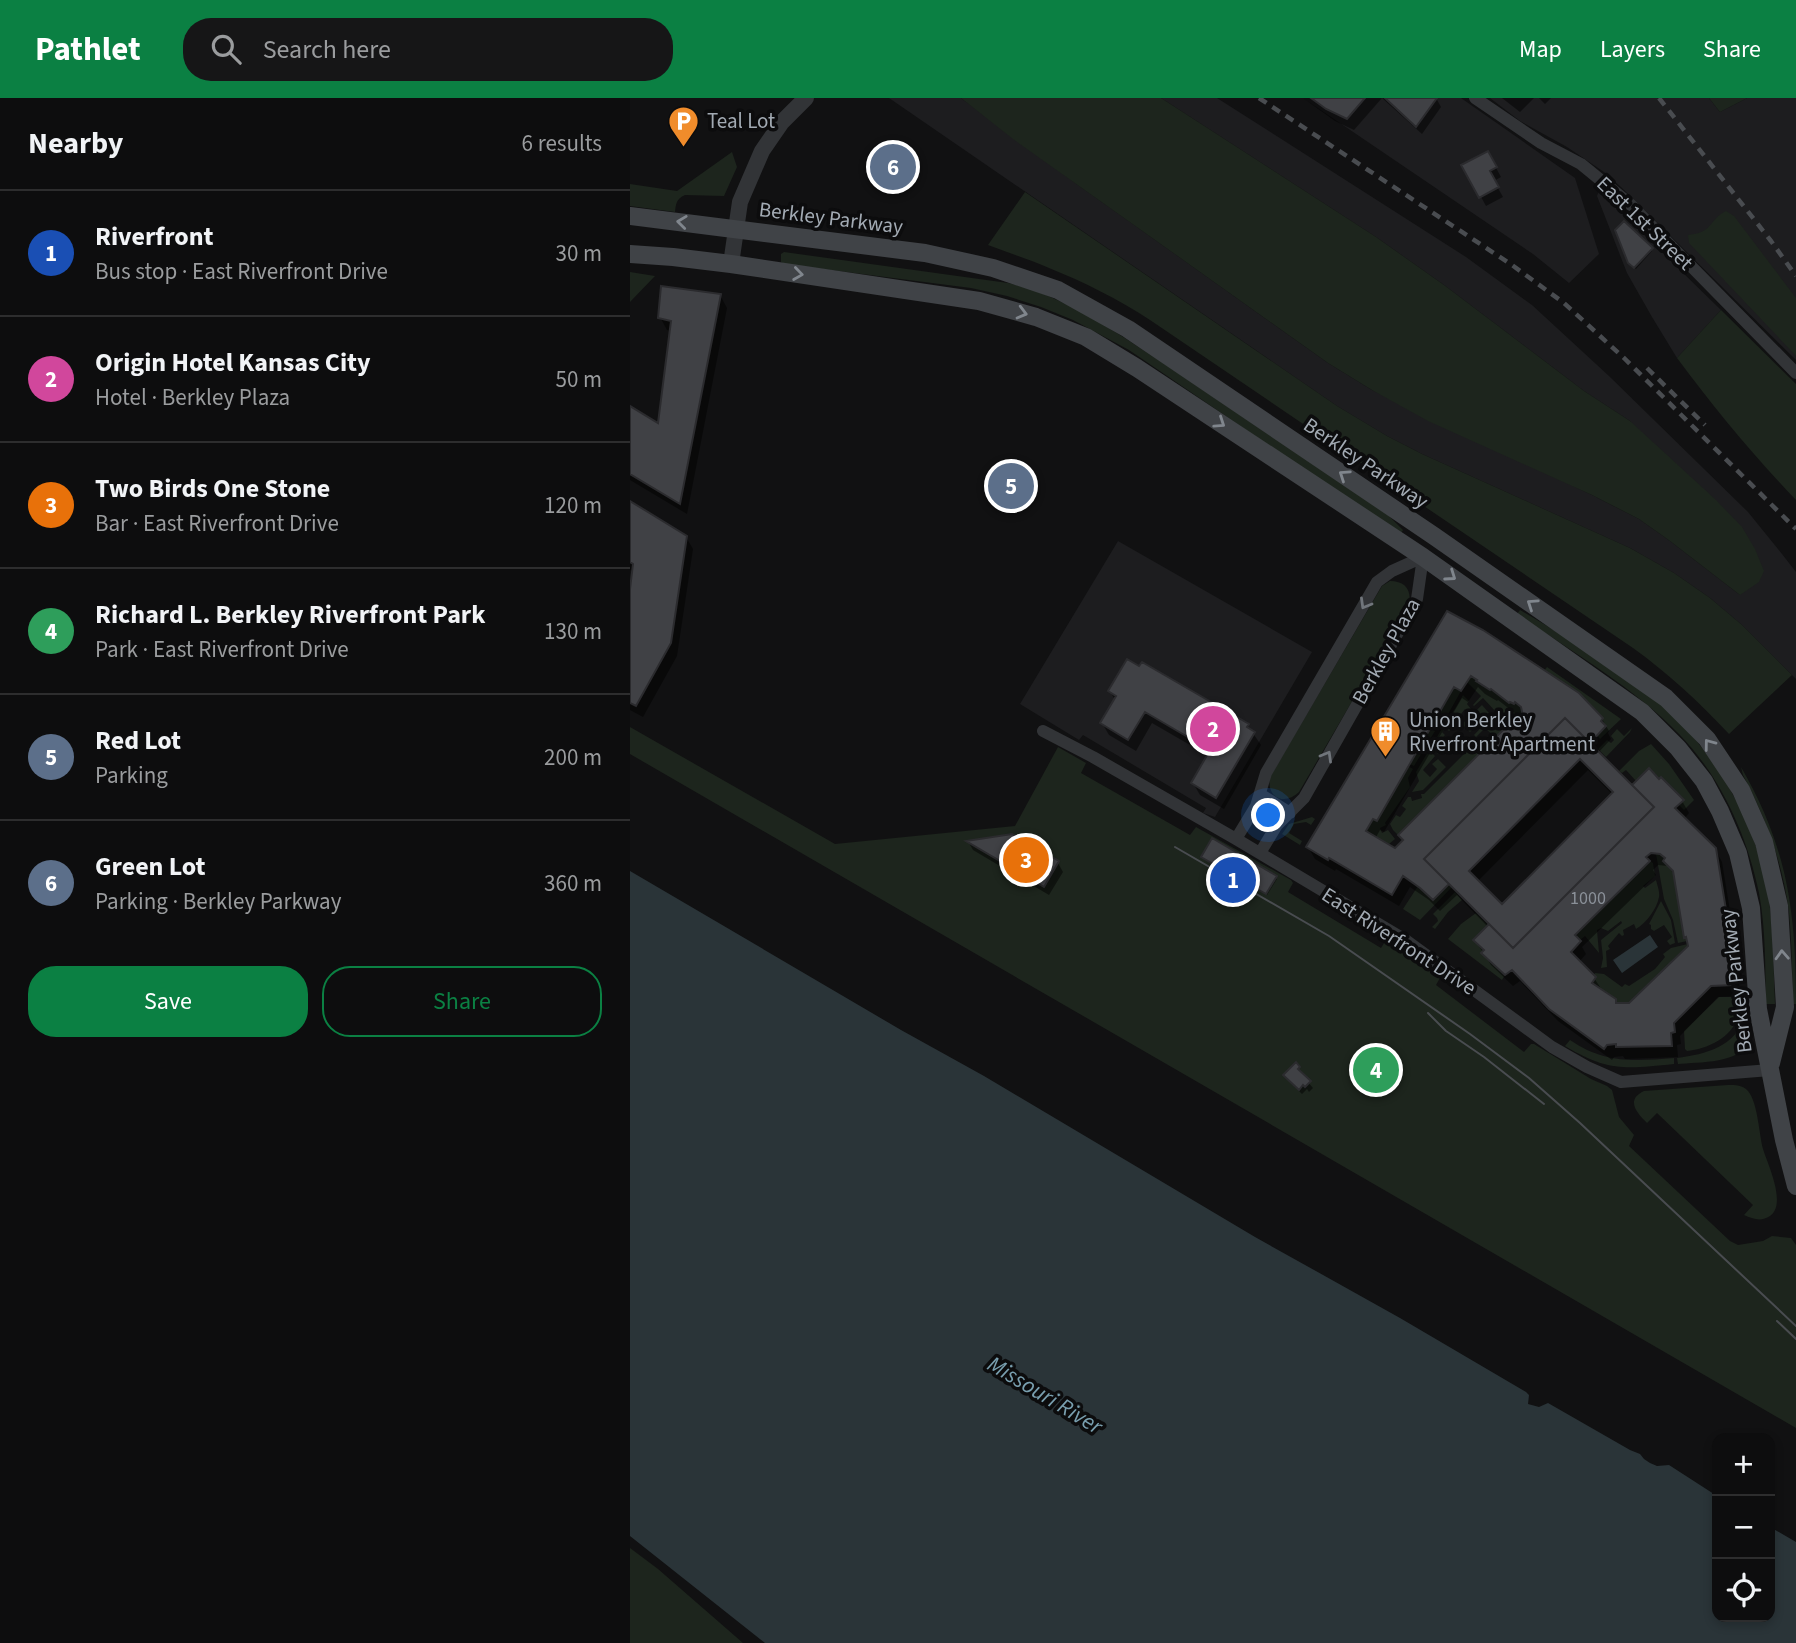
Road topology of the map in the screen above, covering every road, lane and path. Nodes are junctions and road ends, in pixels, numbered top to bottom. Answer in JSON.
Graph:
{"nodes":[{"id":1,"x":806,"y":98,"type":"edge"},
{"id":2,"x":1475,"y":98,"type":"edge"},
{"id":3,"x":630,"y":216,"type":"edge"},
{"id":4,"x":735,"y":229,"type":"junction"},
{"id":5,"x":630,"y":254,"type":"edge"},
{"id":6,"x":731,"y":264,"type":"junction"},
{"id":7,"x":1796,"y":373,"type":"edge"},
{"id":8,"x":1434,"y":536,"type":"junction"},
{"id":9,"x":1423,"y":557,"type":"junction"},
{"id":10,"x":1043,"y":731,"type":"dead end"},
{"id":11,"x":1260,"y":794,"type":"junction"},
{"id":12,"x":1290,"y":813,"type":"junction"},
{"id":13,"x":1236,"y":839,"type":"junction"},
{"id":14,"x":1260,"y":853,"type":"junction"},
{"id":15,"x":1770,"y":1070,"type":"junction"},
{"id":16,"x":1796,"y":1186,"type":"edge"}],
"edges":[{"from":1,"to":4,"type":"street"},
{"from":2,"to":7,"type":"street","name":"East 1st Street"},
{"from":4,"to":3,"type":"main road","name":"Berkley Parkway","one_way":true},
{"from":4,"to":6,"type":"street"},
{"from":8,"to":4,"type":"main road","name":"Berkley Parkway","one_way":true},
{"from":5,"to":6,"type":"main road","name":"Berkley Parkway"},
{"from":6,"to":9,"type":"main road","name":"Berkley Parkway","one_way":true},
{"from":8,"to":9,"type":"street"},
{"from":15,"to":8,"type":"main road","name":"Berkley Parkway","one_way":true},
{"from":9,"to":11,"type":"street","name":"Berkley Plaza","one_way":true},
{"from":12,"to":9,"type":"street","name":"Berkley Plaza","one_way":true},
{"from":9,"to":15,"type":"main road","name":"Berkley Parkway","one_way":true},
{"from":10,"to":13,"type":"street","name":"East Riverfront Drive"},
{"from":11,"to":12,"type":"street"},
{"from":11,"to":13,"type":"street","name":"Berkley Plaza"},
{"from":12,"to":14,"type":"street","name":"Berkley Plaza"},
{"from":13,"to":14,"type":"street","name":"East Riverfront Drive"},
{"from":14,"to":15,"type":"street","name":"East Riverfront Drive"},
{"from":15,"to":16,"type":"main road","name":"Berkley Parkway"}]}
